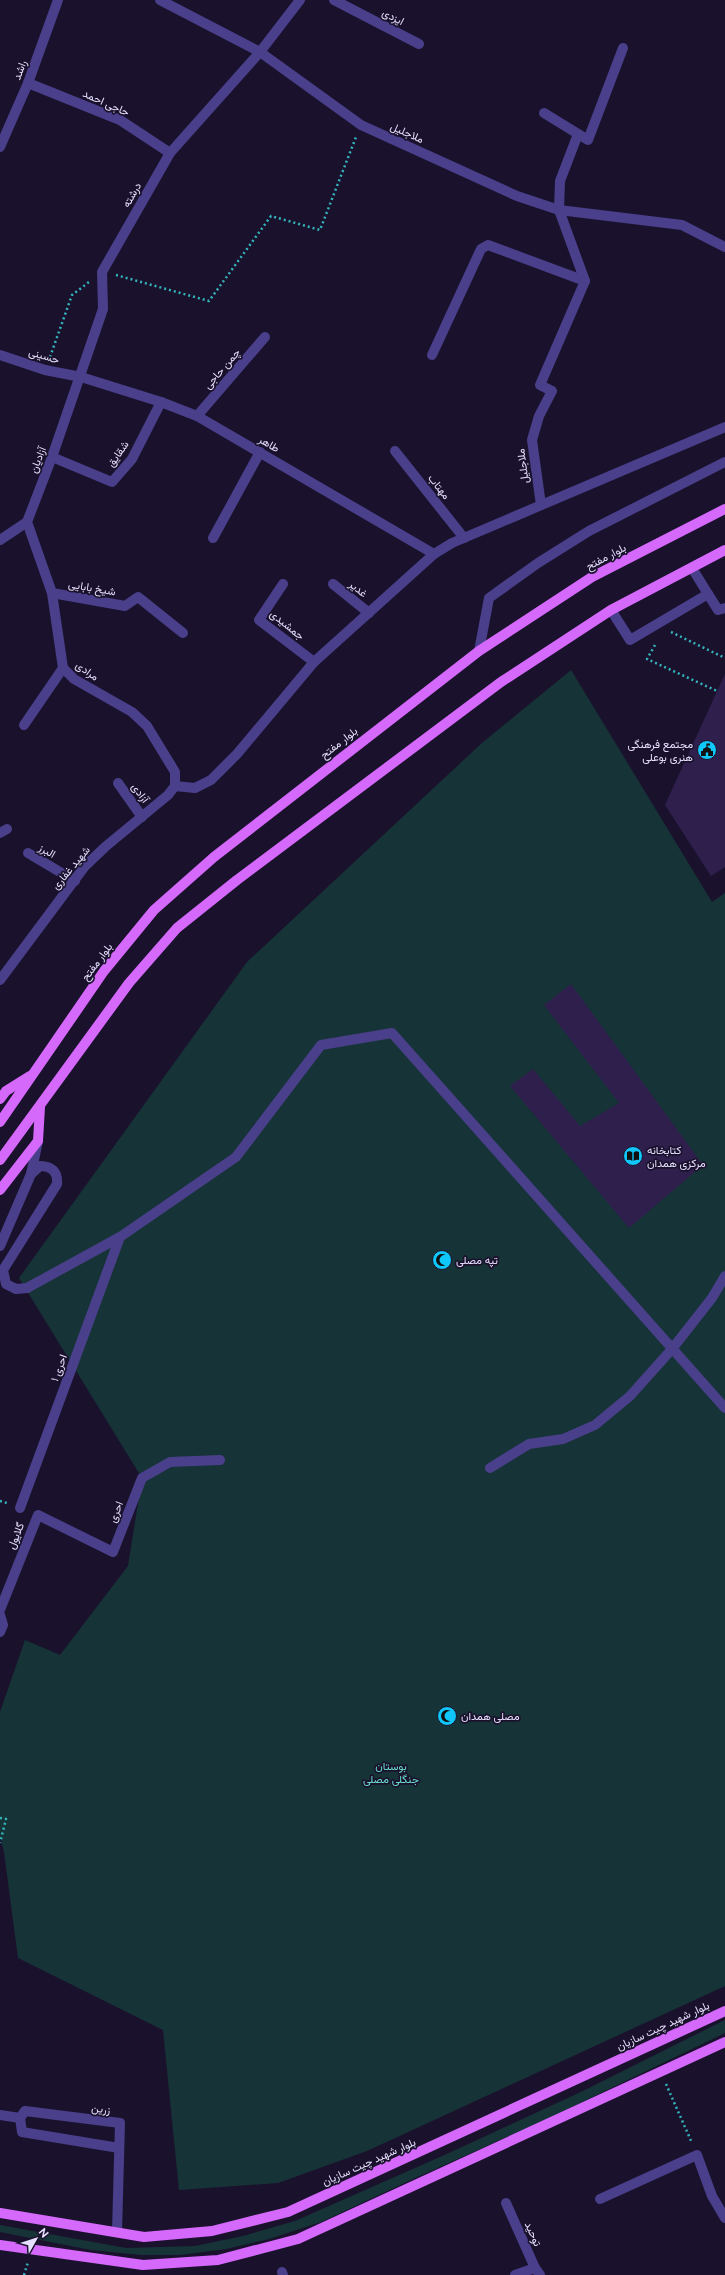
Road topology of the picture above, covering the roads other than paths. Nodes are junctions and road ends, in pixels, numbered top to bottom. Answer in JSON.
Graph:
{"nodes":[{"id":1,"x":58,"y":0,"type":"edge"},
{"id":2,"x":160,"y":0,"type":"edge"},
{"id":3,"x":300,"y":0,"type":"edge"},
{"id":4,"x":334,"y":0,"type":"edge"},
{"id":5,"x":419,"y":44,"type":"dead end"},
{"id":6,"x":623,"y":48,"type":"dead end"},
{"id":7,"x":260,"y":52,"type":"junction"},
{"id":8,"x":28,"y":82,"type":"junction"},
{"id":9,"x":544,"y":113,"type":"dead end"},
{"id":10,"x":578,"y":134,"type":"junction"},
{"id":11,"x":1,"y":144,"type":"edge"},
{"id":12,"x":170,"y":153,"type":"junction"},
{"id":13,"x":559,"y":210,"type":"junction"},
{"id":14,"x":725,"y":247,"type":"edge"},
{"id":15,"x":585,"y":281,"type":"junction"},
{"id":16,"x":265,"y":337,"type":"dead end"},
{"id":17,"x":0,"y":355,"type":"edge"},
{"id":18,"x":432,"y":355,"type":"dead end"},
{"id":19,"x":81,"y":377,"type":"junction"},
{"id":20,"x":161,"y":402,"type":"junction"},
{"id":21,"x":197,"y":416,"type":"junction"},
{"id":22,"x":725,"y":426,"type":"edge"},
{"id":23,"x":395,"y":451,"type":"dead end"},
{"id":24,"x":260,"y":452,"type":"junction"},
{"id":25,"x":52,"y":457,"type":"junction"},
{"id":26,"x":725,"y":462,"type":"edge"},
{"id":27,"x":541,"y":505,"type":"junction"},
{"id":28,"x":725,"y":508,"type":"edge"},
{"id":29,"x":27,"y":522,"type":"junction"},
{"id":30,"x":213,"y":538,"type":"dead end"},
{"id":31,"x":464,"y":538,"type":"junction"},
{"id":32,"x":0,"y":540,"type":"edge"},
{"id":33,"x":725,"y":550,"type":"edge"},
{"id":34,"x":434,"y":554,"type":"junction"},
{"id":35,"x":692,"y":568,"type":"junction"},
{"id":36,"x":283,"y":584,"type":"dead end"},
{"id":37,"x":333,"y":584,"type":"dead end"},
{"id":38,"x":52,"y":593,"type":"junction"},
{"id":39,"x":708,"y":594,"type":"junction"},
{"id":40,"x":725,"y":608,"type":"edge"},
{"id":41,"x":611,"y":610,"type":"junction"},
{"id":42,"x":369,"y":612,"type":"junction"},
{"id":43,"x":183,"y":633,"type":"dead end"},
{"id":44,"x":479,"y":651,"type":"junction"},
{"id":45,"x":314,"y":662,"type":"junction"},
{"id":46,"x":63,"y":668,"type":"junction"},
{"id":47,"x":24,"y":725,"type":"dead end"},
{"id":48,"x":118,"y":783,"type":"dead end"},
{"id":49,"x":176,"y":786,"type":"junction"},
{"id":50,"x":142,"y":817,"type":"junction"},
{"id":51,"x":28,"y":853,"type":"dead end"},
{"id":52,"x":75,"y":881,"type":"junction"},
{"id":53,"x":0,"y":980,"type":"edge"},
{"id":54,"x":34,"y":1074,"type":"junction"},
{"id":55,"x":0,"y":1099,"type":"edge"},
{"id":56,"x":40,"y":1107,"type":"junction"},
{"id":57,"x":0,"y":1122,"type":"edge"},
{"id":58,"x":38,"y":1141,"type":"junction"},
{"id":59,"x":0,"y":1160,"type":"edge"},
{"id":60,"x":31,"y":1174,"type":"junction"},
{"id":61,"x":0,"y":1190,"type":"edge"},
{"id":62,"x":120,"y":1237,"type":"junction"},
{"id":63,"x":0,"y":1246,"type":"edge"},
{"id":64,"x":725,"y":1276,"type":"edge"},
{"id":65,"x":672,"y":1349,"type":"junction"},
{"id":66,"x":725,"y":1408,"type":"edge"},
{"id":67,"x":220,"y":1460,"type":"dead end"},
{"id":68,"x":490,"y":1468,"type":"dead end"},
{"id":69,"x":20,"y":1508,"type":"dead end"},
{"id":70,"x":38,"y":1515,"type":"joint"},
{"id":71,"x":0,"y":1610,"type":"edge"},
{"id":72,"x":725,"y":2011,"type":"edge"},
{"id":73,"x":725,"y":2042,"type":"edge"},
{"id":74,"x":0,"y":2115,"type":"edge"},
{"id":75,"x":20,"y":2118,"type":"junction"},
{"id":76,"x":119,"y":2148,"type":"junction"},
{"id":77,"x":600,"y":2199,"type":"dead end"},
{"id":78,"x":506,"y":2202,"type":"dead end"},
{"id":79,"x":0,"y":2213,"type":"edge"},
{"id":80,"x":725,"y":2218,"type":"edge"},
{"id":81,"x":117,"y":2232,"type":"junction"},
{"id":82,"x":0,"y":2245,"type":"edge"},
{"id":83,"x":538,"y":2272,"type":"edge"},
{"id":84,"x":515,"y":2275,"type":"edge"}],
"edges":[{"from":1,"to":8,"type":"street","name":"راشد"},
{"from":2,"to":7,"type":"street","name":"ملاجلیل"},
{"from":3,"to":7,"type":"street","name":"درشته"},
{"from":4,"to":5,"type":"street","name":"ایزدی"},
{"from":6,"to":10,"type":"street"},
{"from":7,"to":12,"type":"street","name":"درشته"},
{"from":7,"to":13,"type":"street","name":"ملاجلیل"},
{"from":8,"to":11,"type":"street","name":"راشد"},
{"from":8,"to":12,"type":"street","name":"حاجی احمد"},
{"from":9,"to":10,"type":"street"},
{"from":10,"to":13,"type":"street"},
{"from":12,"to":19,"type":"street","name":"درشته"},
{"from":13,"to":14,"type":"street","name":"ملاجلیل"},
{"from":13,"to":15,"type":"street"},
{"from":15,"to":18,"type":"street"},
{"from":15,"to":27,"type":"street","name":"ملاجلیل"},
{"from":16,"to":21,"type":"street","name":"چمن حاجی"},
{"from":17,"to":19,"type":"street","name":"حسینی"},
{"from":19,"to":20,"type":"street","name":"طاهر"},
{"from":19,"to":25,"type":"street","name":"آزادیان"},
{"from":20,"to":21,"type":"street","name":"طاهر"},
{"from":20,"to":25,"type":"street","name":"شقایق"},
{"from":21,"to":24,"type":"street","name":"طاهر"},
{"from":22,"to":27,"type":"street"},
{"from":23,"to":31,"type":"street","name":"مهتاب"},
{"from":24,"to":30,"type":"street"},
{"from":24,"to":34,"type":"street","name":"طاهر"},
{"from":25,"to":29,"type":"street","name":"آزادیان"},
{"from":26,"to":44,"type":"street"},
{"from":27,"to":31,"type":"street"},
{"from":28,"to":44,"type":"main road","name":"بلوار مفتح"},
{"from":29,"to":32,"type":"street"},
{"from":29,"to":38,"type":"street","name":"مرادی"},
{"from":31,"to":34,"type":"street"},
{"from":33,"to":35,"type":"main road"},
{"from":34,"to":42,"type":"street"},
{"from":35,"to":39,"type":"street"},
{"from":35,"to":41,"type":"main road"},
{"from":36,"to":45,"type":"street","name":"جمشیدی"},
{"from":37,"to":42,"type":"street","name":"غدیر"},
{"from":38,"to":43,"type":"street","name":"شیخ بابایی"},
{"from":38,"to":46,"type":"street","name":"مرادی"},
{"from":39,"to":40,"type":"street"},
{"from":39,"to":41,"type":"street"},
{"from":41,"to":56,"type":"main road"},
{"from":42,"to":45,"type":"street"},
{"from":44,"to":54,"type":"main road","name":"بلوار مفتح"},
{"from":45,"to":49,"type":"street"},
{"from":46,"to":47,"type":"street"},
{"from":46,"to":49,"type":"street","name":"مرادی"},
{"from":48,"to":50,"type":"street","name":"آزادی"},
{"from":49,"to":50,"type":"street","name":"شهید غفاری"},
{"from":50,"to":52,"type":"street","name":"شهید غفاری"},
{"from":51,"to":52,"type":"street","name":"البرز"},
{"from":52,"to":53,"type":"street","name":"شهید غفاری"},
{"from":54,"to":55,"type":"main road"},
{"from":54,"to":57,"type":"main road","name":"بلوار مفتح"},
{"from":56,"to":58,"type":"main road"},
{"from":56,"to":59,"type":"main road"},
{"from":58,"to":60,"type":"street"},
{"from":58,"to":61,"type":"main road"},
{"from":60,"to":62,"type":"street"},
{"from":60,"to":63,"type":"street"},
{"from":62,"to":65,"type":"street"},
{"from":62,"to":69,"type":"street","name":"احری ۱"},
{"from":64,"to":65,"type":"street"},
{"from":65,"to":66,"type":"street"},
{"from":65,"to":68,"type":"street"},
{"from":67,"to":70,"type":"street","name":"احری"},
{"from":70,"to":71,"type":"street","name":"گلایول"},
{"from":72,"to":81,"type":"main road","name":"بلوار شهید چیت سازیان"},
{"from":73,"to":82,"type":"main road"},
{"from":74,"to":75,"type":"street","name":"زرین"},
{"from":75,"to":76,"type":"street"},
{"from":75,"to":76,"type":"street","name":"زرین"},
{"from":76,"to":81,"type":"street","name":"زرین"},
{"from":77,"to":80,"type":"street"},
{"from":78,"to":83,"type":"street","name":"توحید"},
{"from":79,"to":81,"type":"main road","name":"بلوار شهید چیت سازیان"},
{"from":83,"to":84,"type":"street"}]}
